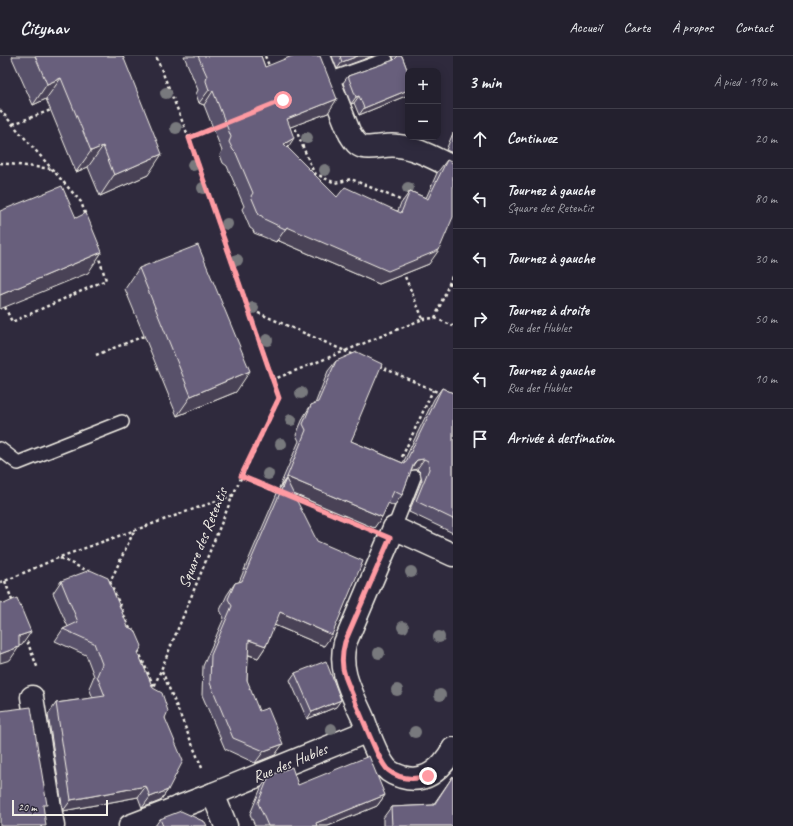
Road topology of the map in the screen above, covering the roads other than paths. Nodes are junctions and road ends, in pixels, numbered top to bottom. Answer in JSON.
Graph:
{"nodes":[{"id":1,"x":319,"y":56,"type":"edge"},
{"id":2,"x":386,"y":60,"type":"dead end"},
{"id":3,"x":329,"y":80,"type":"junction"},
{"id":4,"x":453,"y":167,"type":"edge"},
{"id":5,"x":122,"y":422,"type":"dead end"},
{"id":6,"x":0,"y":449,"type":"edge"},
{"id":7,"x":414,"y":477,"type":"edge"},
{"id":8,"x":392,"y":533,"type":"junction"},
{"id":9,"x":453,"y":555,"type":"edge"},
{"id":10,"x":32,"y":697,"type":"road end"},
{"id":11,"x":368,"y":732,"type":"junction"},
{"id":12,"x":453,"y":749,"type":"edge"},
{"id":13,"x":213,"y":794,"type":"junction"},
{"id":14,"x":53,"y":826,"type":"edge"},
{"id":15,"x":130,"y":826,"type":"edge"},
{"id":16,"x":226,"y":826,"type":"edge"}],
"edges":[{"from":1,"to":3,"type":"street"},
{"from":2,"to":3,"type":"lane"},
{"from":3,"to":4,"type":"street"},
{"from":5,"to":6,"type":"lane"},
{"from":7,"to":8,"type":"lane"},
{"from":8,"to":9,"type":"street"},
{"from":8,"to":11,"type":"street"},
{"from":10,"to":14,"type":"street"},
{"from":11,"to":12,"type":"street"},
{"from":11,"to":13,"type":"street","name":"Rue des Hubles"},
{"from":13,"to":15,"type":"street","name":"Rue des Hubles"},
{"from":13,"to":16,"type":"street"}]}
